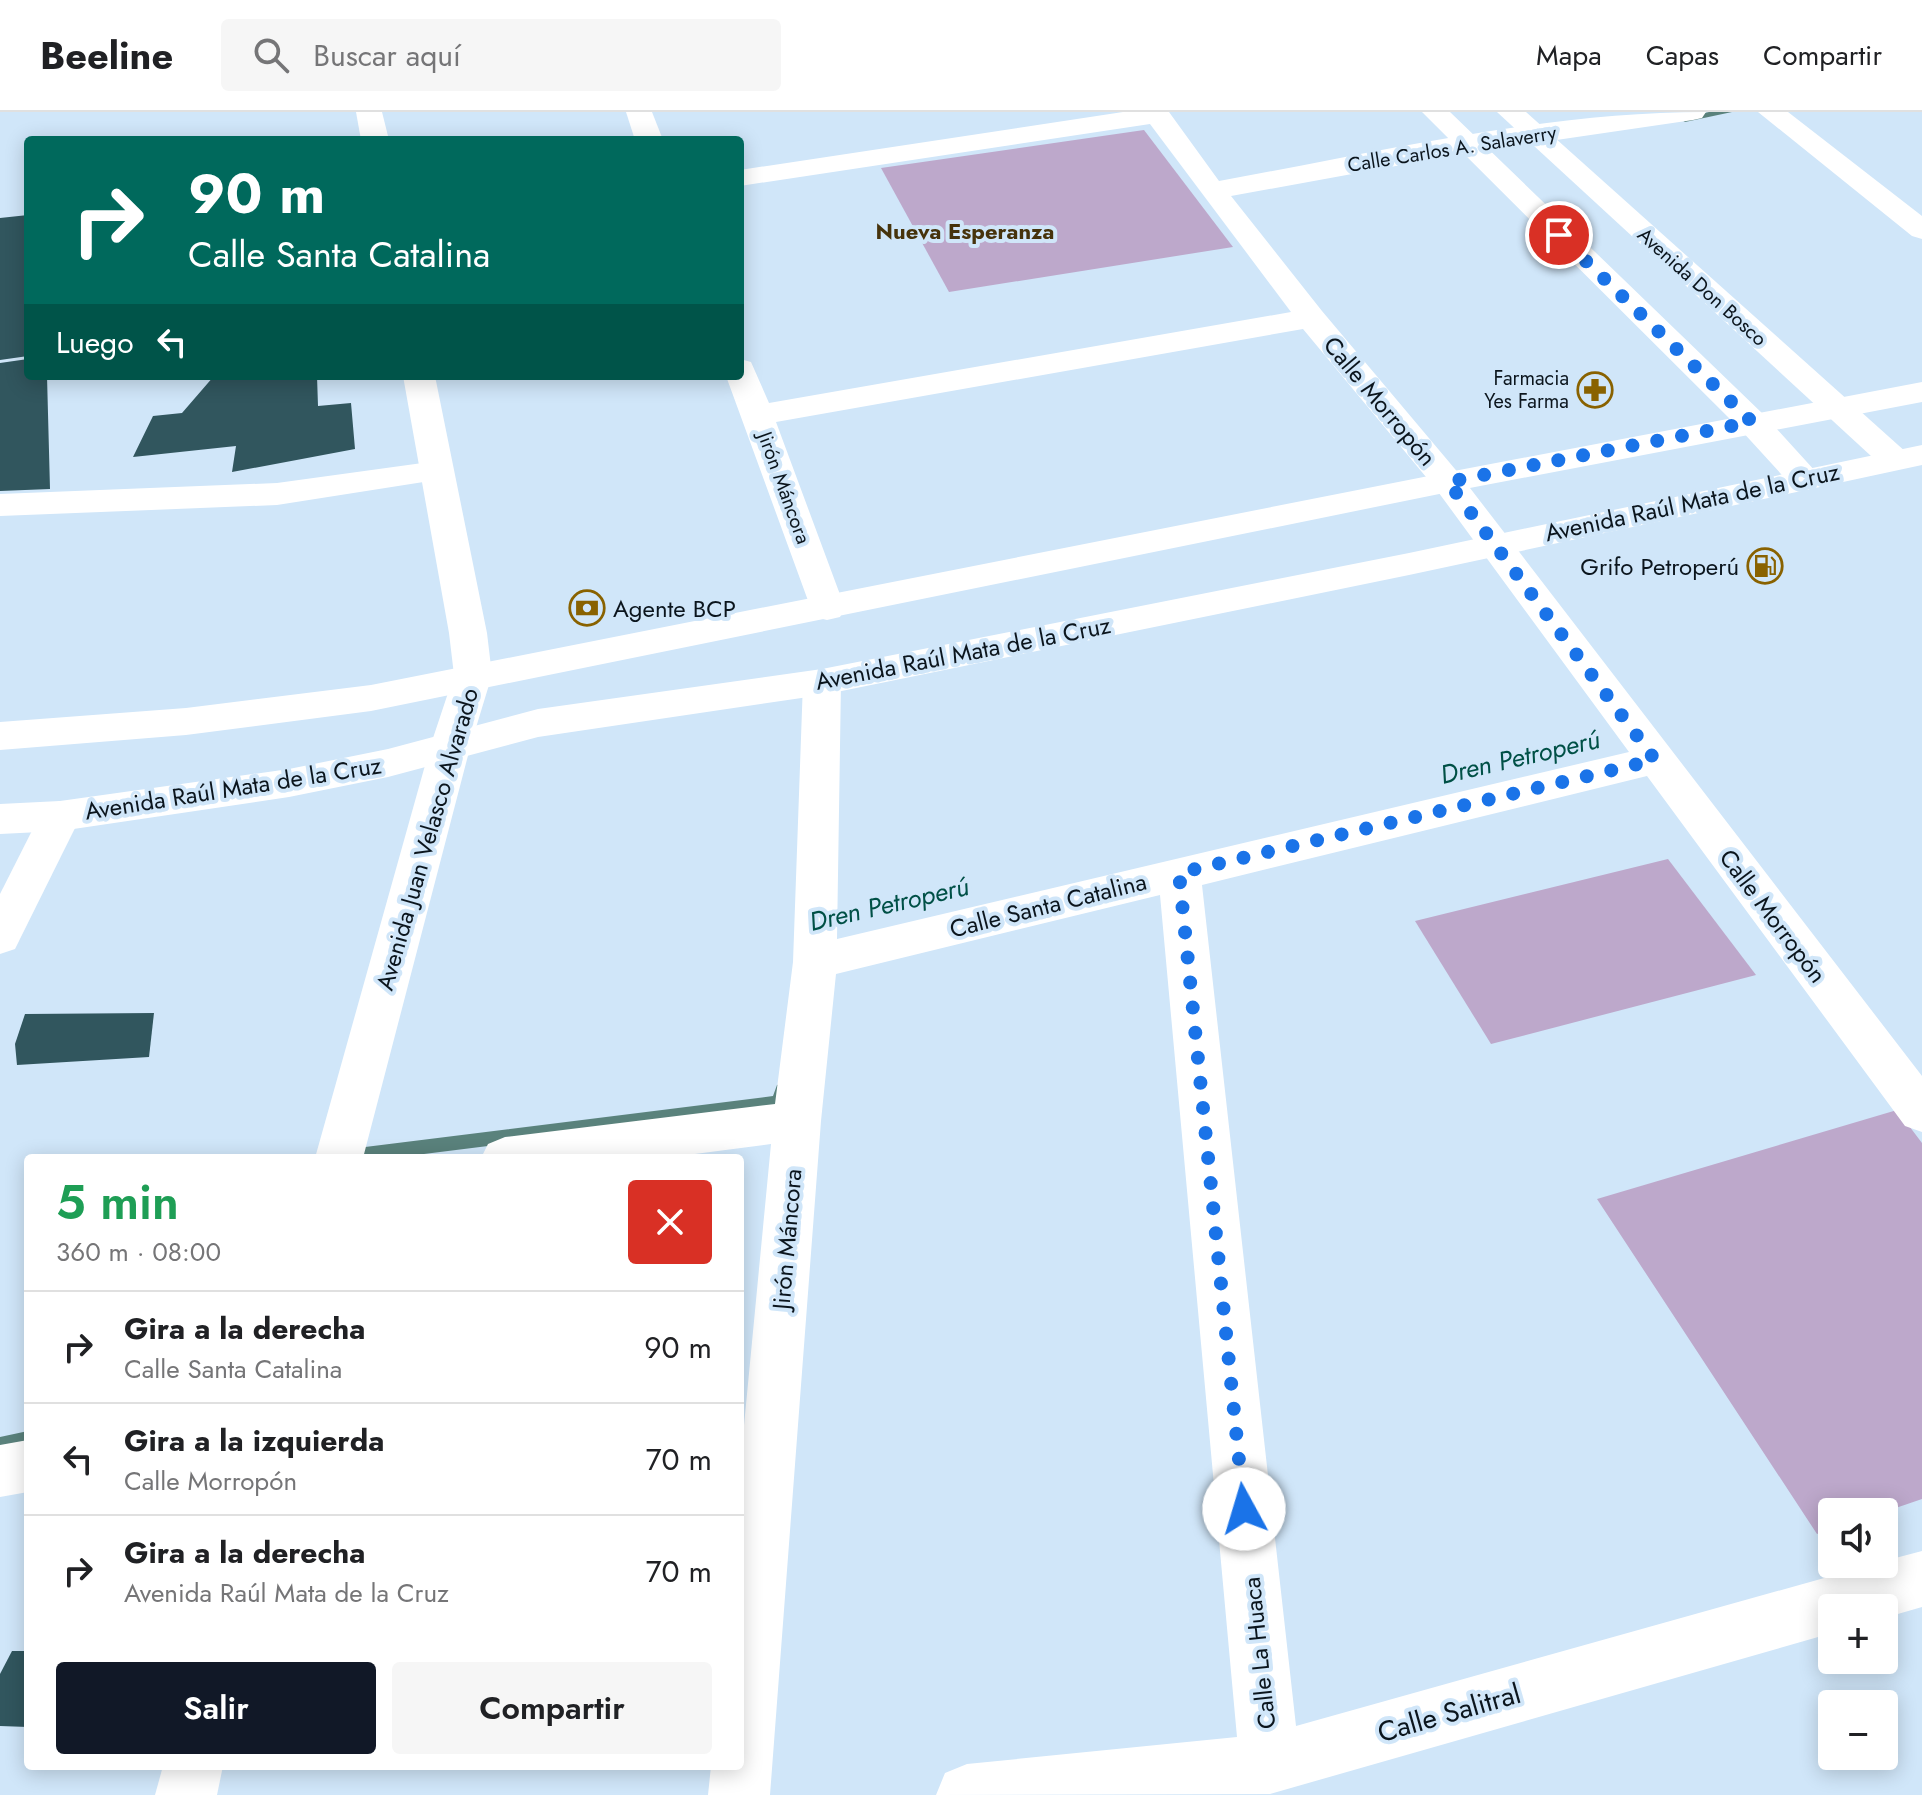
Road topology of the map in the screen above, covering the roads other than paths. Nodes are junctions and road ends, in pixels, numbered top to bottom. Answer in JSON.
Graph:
{"nodes":[{"id":1,"x":369,"y":112,"type":"edge"},
{"id":2,"x":639,"y":112,"type":"edge"},
{"id":3,"x":1435,"y":112,"type":"edge"},
{"id":4,"x":1510,"y":112,"type":"edge"},
{"id":5,"x":1693,"y":112,"type":"edge"},
{"id":6,"x":1771,"y":112,"type":"edge"},
{"id":7,"x":1156,"y":113,"type":"edge"},
{"id":8,"x":1534,"y":135,"type":"junction"},
{"id":9,"x":374,"y":136,"type":"edge"},
{"id":10,"x":648,"y":136,"type":"edge"},
{"id":11,"x":1467,"y":145,"type":"junction"},
{"id":12,"x":744,"y":177,"type":"edge"},
{"id":13,"x":1212,"y":191,"type":"junction"},
{"id":14,"x":1917,"y":221,"type":"edge"},
{"id":15,"x":1311,"y":318,"type":"junction"},
{"id":16,"x":744,"y":379,"type":"edge"},
{"id":17,"x":420,"y":380,"type":"edge"},
{"id":18,"x":1922,"y":392,"type":"edge"},
{"id":19,"x":1837,"y":409,"type":"junction"},
{"id":20,"x":759,"y":415,"type":"junction"},
{"id":21,"x":1752,"y":422,"type":"junction"},
{"id":22,"x":1909,"y":457,"type":"edge"},
{"id":23,"x":437,"y":471,"type":"junction"},
{"id":24,"x":1804,"y":479,"type":"junction"},
{"id":25,"x":1448,"y":482,"type":"junction"},
{"id":26,"x":0,"y":505,"type":"edge"},
{"id":27,"x":1494,"y":544,"type":"junction"},
{"id":28,"x":827,"y":608,"type":"junction"},
{"id":29,"x":473,"y":675,"type":"junction"},
{"id":30,"x":822,"y":682,"type":"junction"},
{"id":31,"x":0,"y":736,"type":"edge"},
{"id":32,"x":451,"y":744,"type":"junction"},
{"id":33,"x":1655,"y":760,"type":"junction"},
{"id":34,"x":60,"y":816,"type":"junction"},
{"id":35,"x":0,"y":819,"type":"edge"},
{"id":36,"x":1179,"y":873,"type":"junction"},
{"id":37,"x":0,"y":937,"type":"edge"},
{"id":38,"x":815,"y":962,"type":"junction"},
{"id":39,"x":1922,"y":1112,"type":"edge"},
{"id":40,"x":797,"y":1121,"type":"junction"},
{"id":41,"x":340,"y":1154,"type":"edge"},
{"id":42,"x":537,"y":1154,"type":"edge"},
{"id":43,"x":24,"y":1467,"type":"edge"},
{"id":44,"x":0,"y":1471,"type":"edge"},
{"id":45,"x":1922,"y":1579,"type":"edge"},
{"id":46,"x":744,"y":1737,"type":"edge"},
{"id":47,"x":1270,"y":1764,"type":"junction"},
{"id":48,"x":192,"y":1770,"type":"edge"},
{"id":49,"x":741,"y":1770,"type":"edge"},
{"id":50,"x":186,"y":1795,"type":"edge"},
{"id":51,"x":739,"y":1795,"type":"edge"},
{"id":52,"x":967,"y":1795,"type":"edge"}],
"edges":[{"from":1,"to":9,"type":"street"},
{"from":2,"to":10,"type":"street"},
{"from":3,"to":11,"type":"street"},
{"from":4,"to":8,"type":"street","name":"Avenida Don Bosco"},
{"from":5,"to":8,"type":"street","name":"Calle Carlos A. Salaverry"},
{"from":6,"to":14,"type":"street"},
{"from":7,"to":12,"type":"street"},
{"from":7,"to":13,"type":"street","name":"Calle Morropón"},
{"from":8,"to":11,"type":"street","name":"Calle Carlos A. Salaverry"},
{"from":8,"to":19,"type":"street","name":"Avenida Don Bosco"},
{"from":11,"to":13,"type":"street","name":"Calle Carlos A. Salaverry"},
{"from":11,"to":21,"type":"street"},
{"from":13,"to":15,"type":"street","name":"Calle Morropón"},
{"from":15,"to":20,"type":"street"},
{"from":15,"to":25,"type":"street","name":"Calle Morropón"},
{"from":16,"to":20,"type":"street","name":"Jirón Máncora"},
{"from":17,"to":23,"type":"street","name":"Avenida Juan Velasco Alvarado"},
{"from":18,"to":19,"type":"street"},
{"from":19,"to":21,"type":"street"},
{"from":19,"to":22,"type":"street","name":"Avenida Don Bosco"},
{"from":20,"to":28,"type":"street","name":"Jirón Máncora"},
{"from":21,"to":24,"type":"street"},
{"from":21,"to":25,"type":"street"},
{"from":22,"to":24,"type":"street","name":"Avenida Raúl Mata de la Cruz"},
{"from":23,"to":26,"type":"street"},
{"from":23,"to":29,"type":"street","name":"Avenida Juan Velasco Alvarado"},
{"from":24,"to":27,"type":"street","name":"Avenida Raúl Mata de la Cruz"},
{"from":25,"to":27,"type":"street","name":"Calle Morropón"},
{"from":25,"to":28,"type":"street"},
{"from":27,"to":30,"type":"street","name":"Avenida Raúl Mata de la Cruz"},
{"from":27,"to":33,"type":"street","name":"Calle Morropón"},
{"from":28,"to":29,"type":"street"},
{"from":29,"to":31,"type":"street"},
{"from":29,"to":32,"type":"street","name":"Avenida Juan Velasco Alvarado"},
{"from":30,"to":32,"type":"street","name":"Avenida Raúl Mata de la Cruz"},
{"from":30,"to":38,"type":"street","name":"Jirón Máncora"},
{"from":32,"to":34,"type":"street","name":"Avenida Raúl Mata de la Cruz"},
{"from":32,"to":41,"type":"street","name":"Avenida Juan Velasco Alvarado"},
{"from":33,"to":36,"type":"street","name":"Calle Santa Catalina"},
{"from":33,"to":39,"type":"street","name":"Calle Morropón"},
{"from":34,"to":35,"type":"street","name":"Avenida Raúl Mata de la Cruz"},
{"from":34,"to":37,"type":"street"},
{"from":36,"to":38,"type":"street","name":"Calle Santa Catalina"},
{"from":36,"to":47,"type":"street","name":"Calle La Huaca"},
{"from":38,"to":40,"type":"street","name":"Jirón Máncora"},
{"from":40,"to":42,"type":"street"},
{"from":40,"to":46,"type":"street","name":"Jirón Máncora"},
{"from":43,"to":44,"type":"street"},
{"from":45,"to":47,"type":"street","name":"Calle Salitral"},
{"from":47,"to":52,"type":"street","name":"Calle Salitral"},
{"from":48,"to":50,"type":"street"},
{"from":49,"to":51,"type":"street","name":"Jirón Máncora"}]}
